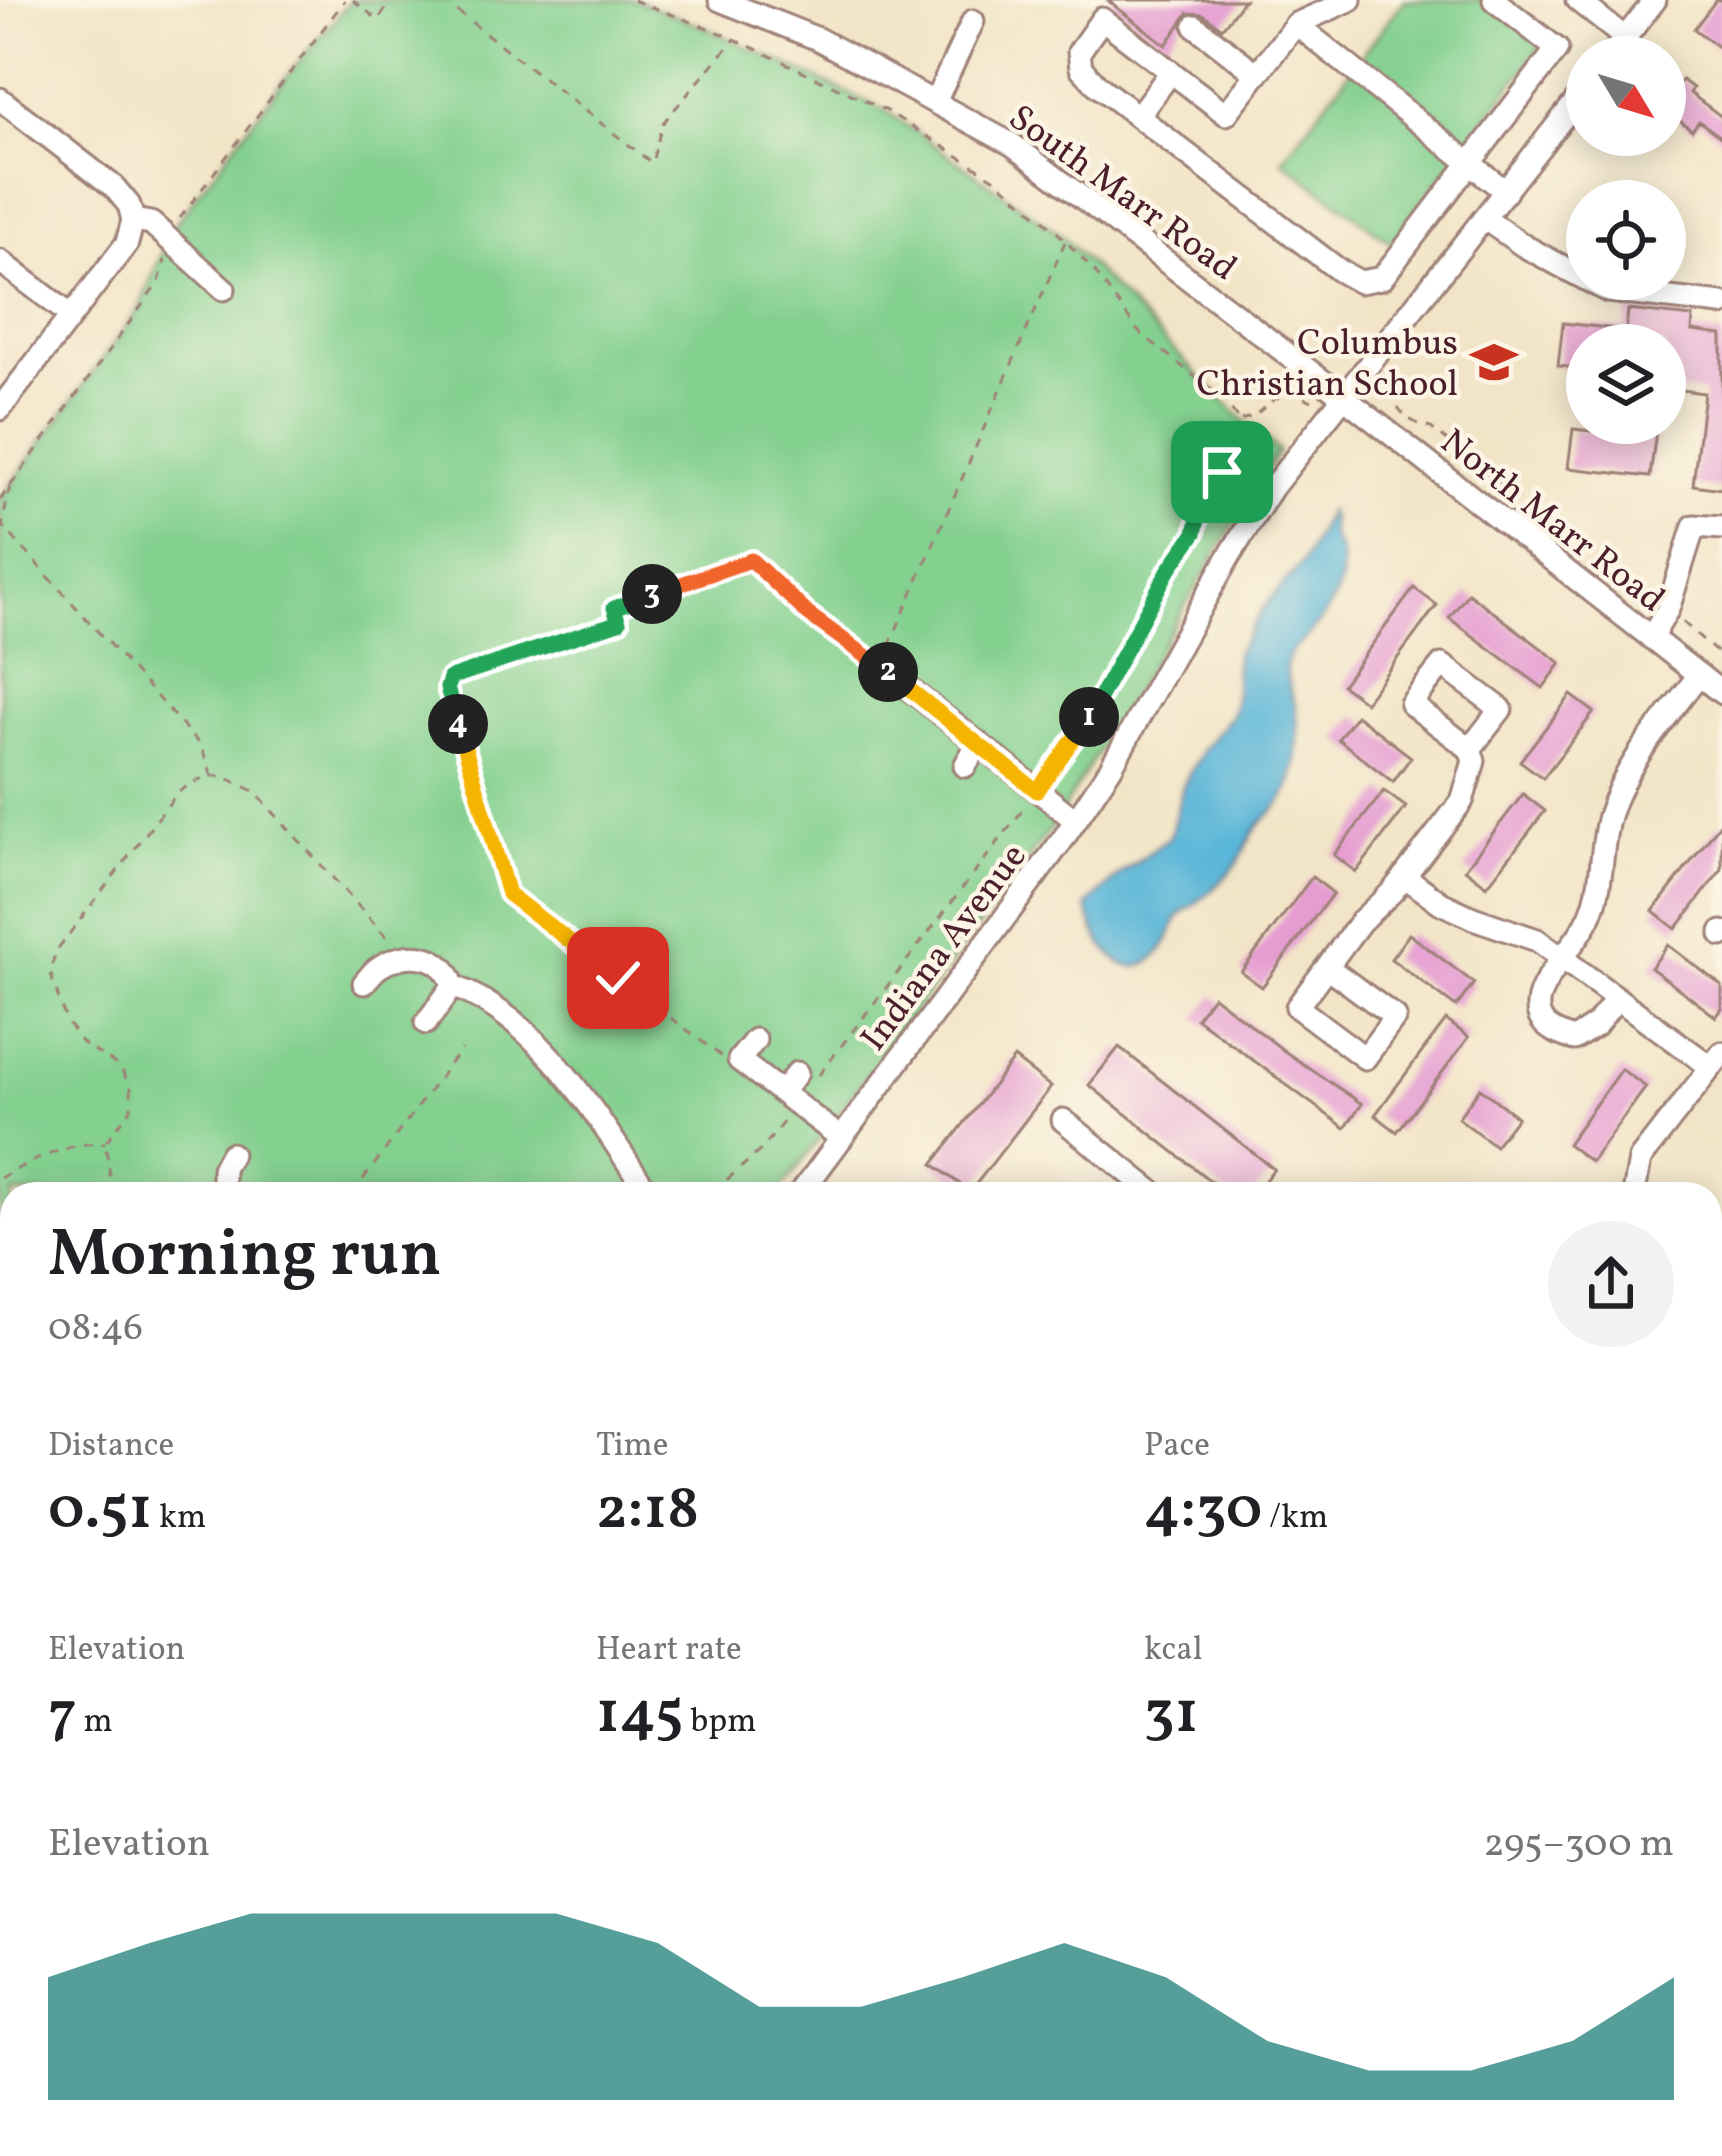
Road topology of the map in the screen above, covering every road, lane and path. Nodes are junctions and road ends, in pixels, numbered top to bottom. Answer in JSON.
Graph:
{"nodes":[{"id":1,"x":352,"y":0,"type":"edge"},
{"id":2,"x":392,"y":0,"type":"edge"},
{"id":3,"x":443,"y":0,"type":"edge"},
{"id":4,"x":633,"y":0,"type":"edge"},
{"id":5,"x":720,"y":0,"type":"edge"},
{"id":6,"x":1350,"y":0,"type":"edge"},
{"id":7,"x":1494,"y":0,"type":"edge"},
{"id":8,"x":1576,"y":0,"type":"edge"},
{"id":9,"x":1655,"y":0,"type":"edge"},
{"id":10,"x":973,"y":21,"type":"dead end"},
{"id":11,"x":1296,"y":23,"type":"junction"},
{"id":12,"x":1195,"y":26,"type":"dead end"},
{"id":13,"x":1622,"y":36,"type":"edge"},
{"id":14,"x":1627,"y":36,"type":"edge"},
{"id":15,"x":735,"y":39,"type":"junction"},
{"id":16,"x":1171,"y":72,"type":"junction"},
{"id":17,"x":1257,"y":74,"type":"junction"},
{"id":18,"x":0,"y":99,"type":"edge"},
{"id":19,"x":934,"y":102,"type":"junction"},
{"id":20,"x":1566,"y":114,"type":"edge"},
{"id":21,"x":1138,"y":116,"type":"junction"},
{"id":22,"x":1470,"y":163,"type":"junction"},
{"id":23,"x":1506,"y":191,"type":"junction"},
{"id":24,"x":1485,"y":219,"type":"junction"},
{"id":25,"x":134,"y":220,"type":"junction"},
{"id":26,"x":1066,"y":241,"type":"junction"},
{"id":27,"x":0,"y":261,"type":"edge"},
{"id":28,"x":224,"y":289,"type":"dead end"},
{"id":29,"x":1722,"y":304,"type":"edge"},
{"id":30,"x":70,"y":315,"type":"junction"},
{"id":31,"x":1372,"y":364,"type":"junction"},
{"id":32,"x":1346,"y":398,"type":"junction"},
{"id":33,"x":0,"y":409,"type":"edge"},
{"id":34,"x":11,"y":484,"type":"dead end"},
{"id":35,"x":1722,"y":528,"type":"edge"},
{"id":36,"x":1668,"y":609,"type":"junction"},
{"id":37,"x":1651,"y":638,"type":"junction"},
{"id":38,"x":1722,"y":657,"type":"edge"},
{"id":39,"x":880,"y":666,"type":"junction"},
{"id":40,"x":1699,"y":675,"type":"junction"},
{"id":41,"x":1722,"y":693,"type":"edge"},
{"id":42,"x":978,"y":743,"type":"junction"},
{"id":43,"x":1470,"y":749,"type":"dead end"},
{"id":44,"x":965,"y":766,"type":"dead end"},
{"id":45,"x":212,"y":777,"type":"junction"},
{"id":46,"x":1022,"y":789,"type":"junction"},
{"id":47,"x":1075,"y":820,"type":"junction"},
{"id":48,"x":1404,"y":876,"type":"junction"},
{"id":49,"x":405,"y":957,"type":"junction"},
{"id":50,"x":1563,"y":958,"type":"junction"},
{"id":51,"x":1327,"y":967,"type":"junction"},
{"id":52,"x":364,"y":983,"type":"dead end"},
{"id":53,"x":453,"y":986,"type":"junction"},
{"id":54,"x":1617,"y":998,"type":"junction"},
{"id":55,"x":426,"y":1023,"type":"dead end"},
{"id":56,"x":755,"y":1040,"type":"dead end"},
{"id":57,"x":461,"y":1049,"type":"dead end"},
{"id":58,"x":739,"y":1060,"type":"junction"},
{"id":59,"x":1716,"y":1060,"type":"edge"},
{"id":60,"x":797,"y":1072,"type":"dead end"},
{"id":61,"x":789,"y":1098,"type":"junction"},
{"id":62,"x":1063,"y":1120,"type":"dead end"},
{"id":63,"x":842,"y":1138,"type":"junction"},
{"id":64,"x":105,"y":1143,"type":"junction"},
{"id":65,"x":231,"y":1154,"type":"dead end"},
{"id":66,"x":0,"y":1178,"type":"edge"},
{"id":67,"x":111,"y":1182,"type":"edge"},
{"id":68,"x":223,"y":1182,"type":"edge"},
{"id":69,"x":361,"y":1182,"type":"edge"},
{"id":70,"x":642,"y":1182,"type":"edge"},
{"id":71,"x":724,"y":1182,"type":"edge"},
{"id":72,"x":809,"y":1182,"type":"edge"},
{"id":73,"x":1140,"y":1182,"type":"edge"},
{"id":74,"x":1636,"y":1182,"type":"edge"}],
"edges":[{"from":1,"to":2,"type":"path"},
{"from":3,"to":15,"type":"path"},
{"from":4,"to":15,"type":"path"},
{"from":5,"to":19,"type":"street","name":"South Marr Road"},
{"from":6,"to":11,"type":"street"},
{"from":7,"to":22,"type":"street"},
{"from":8,"to":13,"type":"street"},
{"from":9,"to":14,"type":"street"},
{"from":10,"to":19,"type":"street"},
{"from":11,"to":17,"type":"street"},
{"from":11,"to":22,"type":"street"},
{"from":12,"to":17,"type":"street"},
{"from":15,"to":26,"type":"path"},
{"from":16,"to":17,"type":"street"},
{"from":16,"to":21,"type":"street"},
{"from":16,"to":21,"type":"street"},
{"from":18,"to":25,"type":"street"},
{"from":19,"to":32,"type":"street","name":"South Marr Road"},
{"from":20,"to":23,"type":"street","name":"Indiana Avenue"},
{"from":21,"to":22,"type":"street"},
{"from":22,"to":23,"type":"street"},
{"from":23,"to":24,"type":"street","name":"Indiana Avenue"},
{"from":24,"to":29,"type":"street"},
{"from":24,"to":31,"type":"street","name":"Indiana Avenue"},
{"from":25,"to":28,"type":"street"},
{"from":25,"to":30,"type":"street"},
{"from":26,"to":39,"type":"path"},
{"from":26,"to":46,"type":"path"},
{"from":27,"to":30,"type":"street"},
{"from":30,"to":33,"type":"street"},
{"from":31,"to":32,"type":"street","name":"Indiana Avenue"},
{"from":31,"to":36,"type":"path"},
{"from":32,"to":37,"type":"street","name":"North Marr Road"},
{"from":32,"to":47,"type":"street","name":"Indiana Avenue"},
{"from":34,"to":45,"type":"path"},
{"from":35,"to":36,"type":"street"},
{"from":36,"to":37,"type":"street"},
{"from":36,"to":38,"type":"path"},
{"from":37,"to":40,"type":"street","name":"North Marr Road"},
{"from":39,"to":42,"type":"street"},
{"from":39,"to":58,"type":"path"},
{"from":40,"to":41,"type":"street","name":"North Marr Road"},
{"from":40,"to":50,"type":"street"},
{"from":42,"to":44,"type":"street"},
{"from":42,"to":46,"type":"street"},
{"from":43,"to":48,"type":"street"},
{"from":45,"to":49,"type":"path"},
{"from":45,"to":64,"type":"path"},
{"from":46,"to":47,"type":"street"},
{"from":46,"to":61,"type":"path"},
{"from":47,"to":63,"type":"street","name":"Indiana Avenue"},
{"from":48,"to":50,"type":"street"},
{"from":48,"to":51,"type":"street"},
{"from":49,"to":52,"type":"street"},
{"from":49,"to":53,"type":"street"},
{"from":50,"to":54,"type":"street"},
{"from":50,"to":54,"type":"street"},
{"from":51,"to":51,"type":"street"},
{"from":53,"to":55,"type":"street"},
{"from":53,"to":70,"type":"street"},
{"from":54,"to":59,"type":"street"},
{"from":56,"to":58,"type":"street"},
{"from":57,"to":69,"type":"path"},
{"from":58,"to":61,"type":"street"},
{"from":59,"to":74,"type":"street"},
{"from":60,"to":61,"type":"street"},
{"from":61,"to":63,"type":"street"},
{"from":61,"to":71,"type":"path"},
{"from":62,"to":73,"type":"street"},
{"from":63,"to":72,"type":"street","name":"Indiana Avenue"},
{"from":64,"to":66,"type":"path"},
{"from":64,"to":67,"type":"path"},
{"from":65,"to":68,"type":"street"}]}
